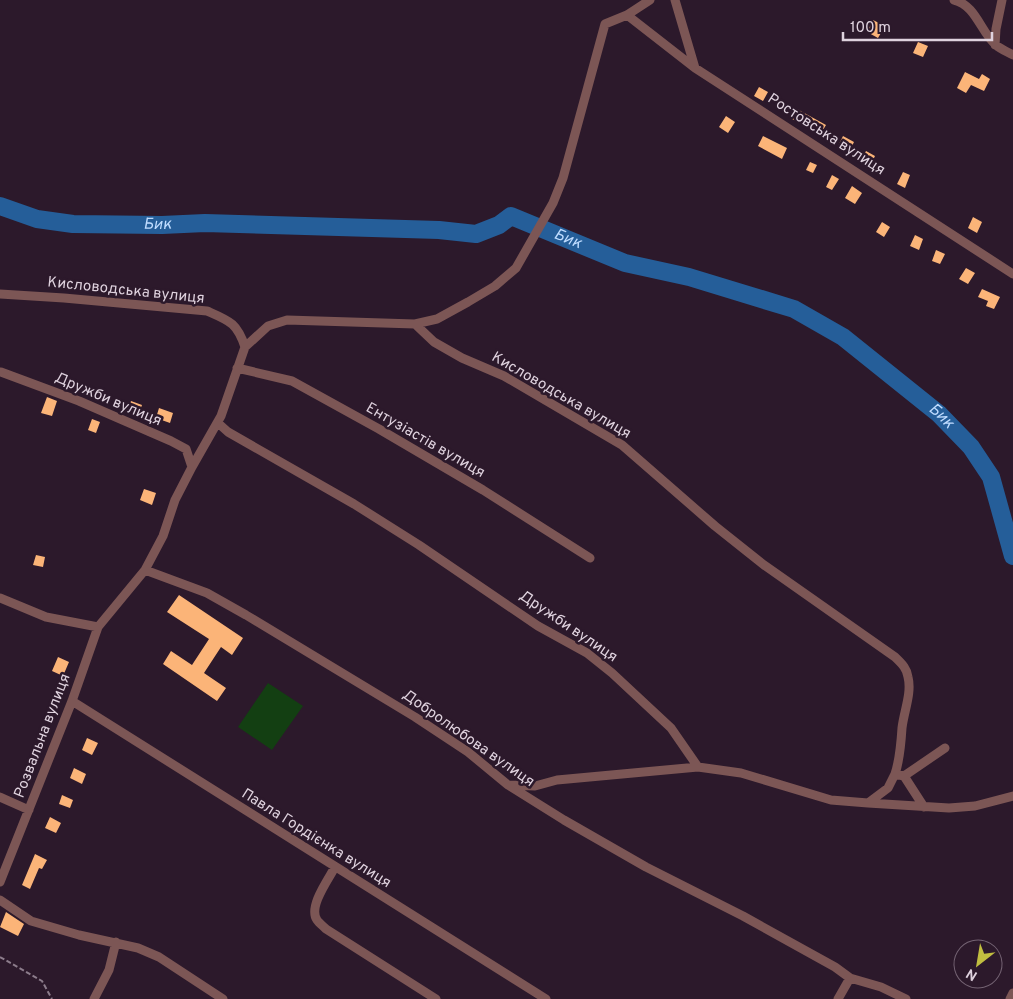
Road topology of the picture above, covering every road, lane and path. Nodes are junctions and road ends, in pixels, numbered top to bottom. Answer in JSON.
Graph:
{"nodes":[{"id":1,"x":650,"y":0,"type":"edge"},
{"id":2,"x":675,"y":0,"type":"edge"},
{"id":3,"x":954,"y":0,"type":"edge"},
{"id":4,"x":1002,"y":0,"type":"edge"},
{"id":5,"x":627,"y":16,"type":"junction"},
{"id":6,"x":995,"y":45,"type":"junction"},
{"id":7,"x":1013,"y":55,"type":"edge"},
{"id":8,"x":695,"y":68,"type":"junction"},
{"id":9,"x":1013,"y":274,"type":"edge"},
{"id":10,"x":0,"y":294,"type":"edge"},
{"id":11,"x":415,"y":324,"type":"junction"},
{"id":12,"x":245,"y":347,"type":"junction"},
{"id":13,"x":237,"y":368,"type":"junction"},
{"id":14,"x":1,"y":372,"type":"edge"},
{"id":15,"x":218,"y":423,"type":"junction"},
{"id":16,"x":192,"y":466,"type":"junction"},
{"id":17,"x":590,"y":558,"type":"dead end"},
{"id":18,"x":145,"y":570,"type":"junction"},
{"id":19,"x":0,"y":598,"type":"edge"},
{"id":20,"x":98,"y":627,"type":"junction"},
{"id":21,"x":72,"y":702,"type":"junction"},
{"id":22,"x":946,"y":748,"type":"dead end"},
{"id":23,"x":698,"y":767,"type":"junction"},
{"id":24,"x":900,"y":775,"type":"junction"},
{"id":25,"x":508,"y":785,"type":"junction"},
{"id":26,"x":1013,"y":796,"type":"edge"},
{"id":27,"x":0,"y":797,"type":"edge"},
{"id":28,"x":868,"y":802,"type":"junction"},
{"id":29,"x":924,"y":807,"type":"junction"},
{"id":30,"x":29,"y":810,"type":"junction"},
{"id":31,"x":335,"y":867,"type":"junction"},
{"id":32,"x":0,"y":882,"type":"edge"},
{"id":33,"x":0,"y":900,"type":"edge"},
{"id":34,"x":116,"y":942,"type":"junction"},
{"id":35,"x":0,"y":957,"type":"edge"},
{"id":36,"x":850,"y":978,"type":"junction"},
{"id":37,"x":1013,"y":993,"type":"edge"},
{"id":38,"x":52,"y":999,"type":"edge"},
{"id":39,"x":94,"y":999,"type":"edge"},
{"id":40,"x":223,"y":999,"type":"edge"},
{"id":41,"x":436,"y":999,"type":"edge"},
{"id":42,"x":546,"y":999,"type":"edge"},
{"id":43,"x":838,"y":999,"type":"edge"},
{"id":44,"x":906,"y":999,"type":"edge"},
{"id":45,"x":1010,"y":999,"type":"edge"}],
"edges":[{"from":1,"to":5,"type":"street"},
{"from":2,"to":8,"type":"street"},
{"from":3,"to":6,"type":"street"},
{"from":4,"to":6,"type":"street"},
{"from":5,"to":8,"type":"street","name":"Ростовська вулиця"},
{"from":5,"to":11,"type":"street"},
{"from":6,"to":7,"type":"street"},
{"from":8,"to":9,"type":"street","name":"Ростовська вулиця"},
{"from":10,"to":12,"type":"street","name":"Кисловодська вулиця"},
{"from":11,"to":12,"type":"street"},
{"from":11,"to":24,"type":"street","name":"Кисловодська вулиця"},
{"from":12,"to":13,"type":"street"},
{"from":13,"to":15,"type":"street"},
{"from":13,"to":17,"type":"street","name":"Ентузіастів вулиця"},
{"from":14,"to":16,"type":"street","name":"Дружби вулиця"},
{"from":15,"to":16,"type":"street"},
{"from":15,"to":23,"type":"street","name":"Дружби вулиця"},
{"from":16,"to":18,"type":"street"},
{"from":18,"to":20,"type":"street"},
{"from":18,"to":25,"type":"street","name":"Добролюбова вулиця"},
{"from":19,"to":20,"type":"street"},
{"from":20,"to":21,"type":"street","name":"Розвальна вулиця"},
{"from":21,"to":30,"type":"street","name":"Розвальна вулиця"},
{"from":21,"to":31,"type":"street","name":"Павла Гордієнка вулиця"},
{"from":22,"to":24,"type":"street"},
{"from":23,"to":25,"type":"street"},
{"from":23,"to":28,"type":"street"},
{"from":24,"to":28,"type":"street"},
{"from":24,"to":29,"type":"street"},
{"from":25,"to":36,"type":"street","name":"Добролюбова вулиця"},
{"from":26,"to":29,"type":"street"},
{"from":27,"to":30,"type":"street"},
{"from":28,"to":29,"type":"street"},
{"from":30,"to":32,"type":"street","name":"Розвальна вулиця"},
{"from":31,"to":41,"type":"street"},
{"from":31,"to":42,"type":"street","name":"Павла Гордієнка вулиця"},
{"from":33,"to":34,"type":"street"},
{"from":34,"to":39,"type":"street"},
{"from":34,"to":40,"type":"street"},
{"from":35,"to":38,"type":"path"},
{"from":36,"to":43,"type":"street"},
{"from":36,"to":44,"type":"street","name":"Добролюбова вулиця"},
{"from":37,"to":45,"type":"street"}]}
